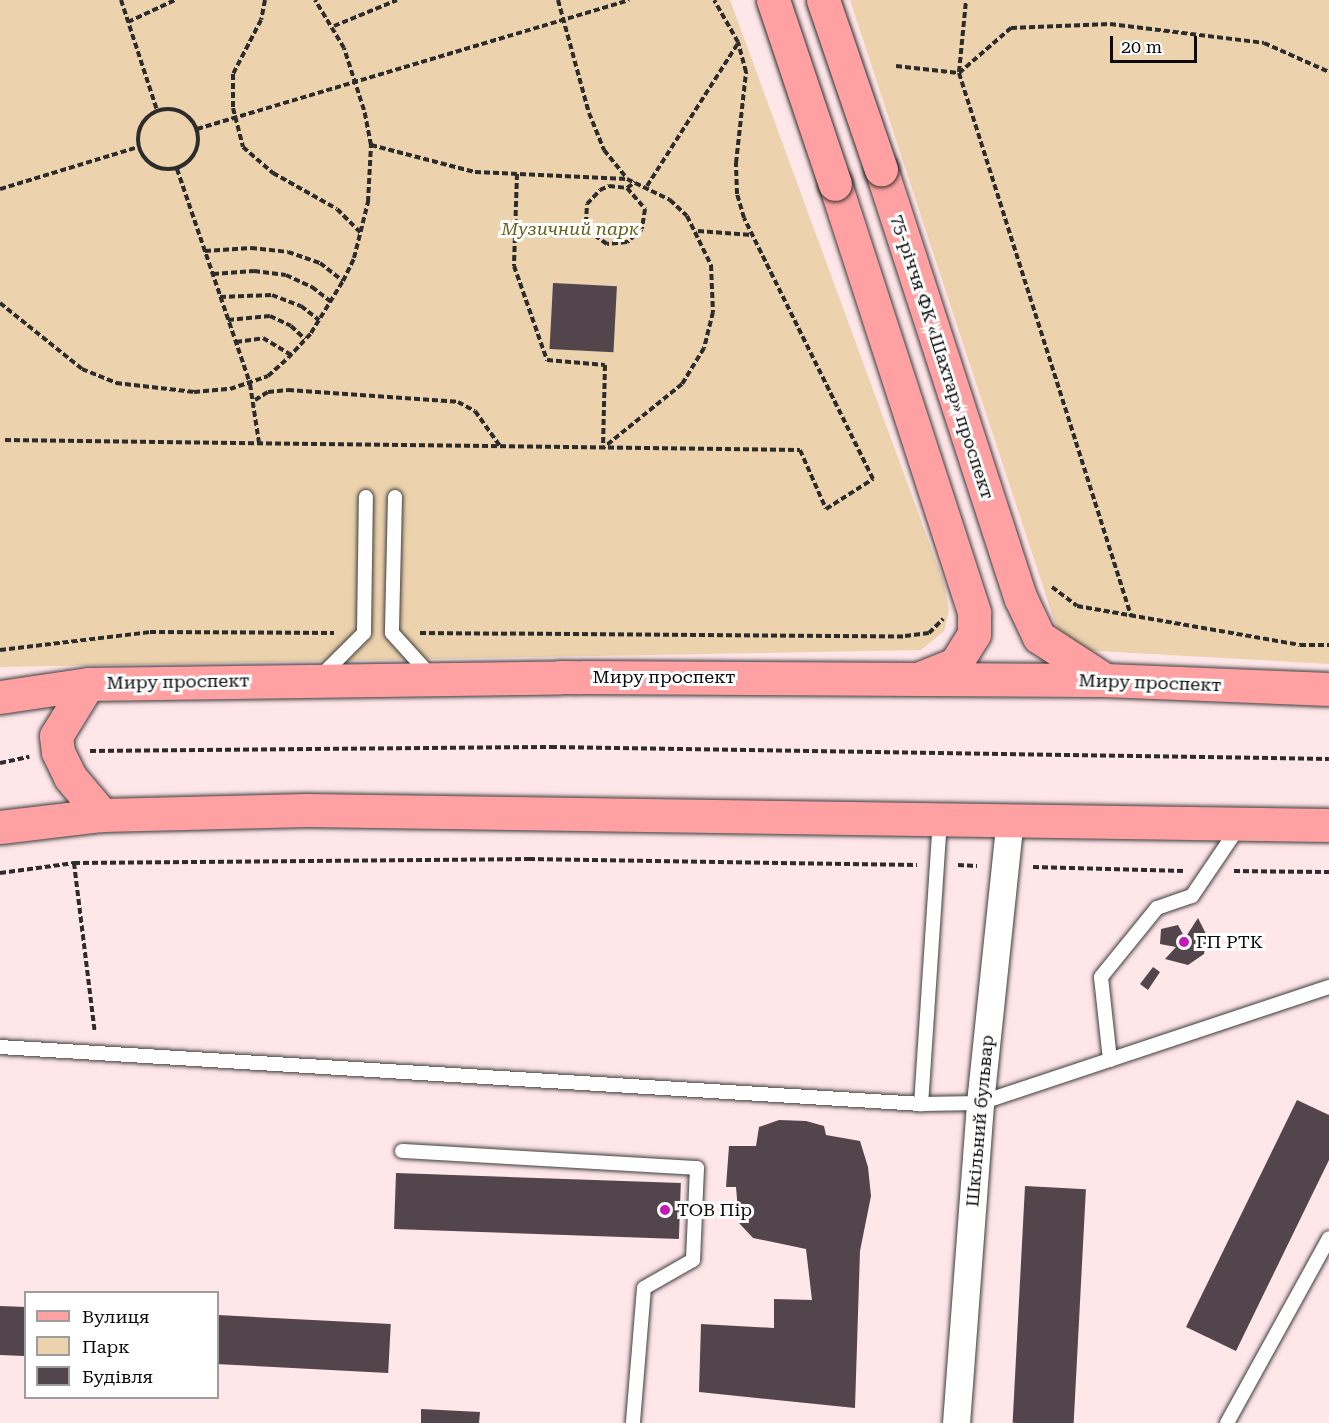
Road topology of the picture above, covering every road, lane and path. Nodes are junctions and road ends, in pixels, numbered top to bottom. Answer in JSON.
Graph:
{"nodes":[{"id":1,"x":121,"y":0,"type":"edge"},
{"id":2,"x":175,"y":0,"type":"edge"},
{"id":3,"x":266,"y":0,"type":"edge"},
{"id":4,"x":315,"y":0,"type":"edge"},
{"id":5,"x":397,"y":0,"type":"edge"},
{"id":6,"x":558,"y":0,"type":"edge"},
{"id":7,"x":628,"y":0,"type":"edge"},
{"id":8,"x":714,"y":0,"type":"edge"},
{"id":9,"x":772,"y":0,"type":"edge"},
{"id":10,"x":823,"y":0,"type":"edge"},
{"id":11,"x":966,"y":0,"type":"edge"},
{"id":12,"x":563,"y":20,"type":"junction"},
{"id":13,"x":128,"y":22,"type":"junction"},
{"id":14,"x":334,"y":26,"type":"junction"},
{"id":15,"x":738,"y":42,"type":"junction"},
{"id":16,"x":896,"y":66,"type":"dead end"},
{"id":17,"x":1329,"y":72,"type":"edge"},
{"id":18,"x":959,"y":73,"type":"junction"},
{"id":19,"x":355,"y":81,"type":"junction"},
{"id":20,"x":157,"y":111,"type":"junction"},
{"id":21,"x":236,"y":118,"type":"junction"},
{"id":22,"x":197,"y":129,"type":"junction"},
{"id":23,"x":371,"y":145,"type":"junction"},
{"id":24,"x":138,"y":147,"type":"junction"},
{"id":25,"x":177,"y":169,"type":"junction"},
{"id":26,"x":518,"y":174,"type":"junction"},
{"id":27,"x":627,"y":179,"type":"junction"},
{"id":28,"x":636,"y":182,"type":"junction"},
{"id":29,"x":647,"y":186,"type":"junction"},
{"id":30,"x":627,"y":188,"type":"junction"},
{"id":31,"x":0,"y":189,"type":"edge"},
{"id":32,"x":697,"y":231,"type":"junction"},
{"id":33,"x":361,"y":233,"type":"junction"},
{"id":34,"x":752,"y":236,"type":"junction"},
{"id":35,"x":205,"y":251,"type":"junction"},
{"id":36,"x":213,"y":274,"type":"junction"},
{"id":37,"x":343,"y":281,"type":"junction"},
{"id":38,"x":220,"y":297,"type":"junction"},
{"id":39,"x":331,"y":302,"type":"junction"},
{"id":40,"x":0,"y":303,"type":"edge"},
{"id":41,"x":228,"y":320,"type":"junction"},
{"id":42,"x":319,"y":320,"type":"junction"},
{"id":43,"x":305,"y":339,"type":"junction"},
{"id":44,"x":236,"y":342,"type":"junction"},
{"id":45,"x":291,"y":355,"type":"junction"},
{"id":46,"x":250,"y":384,"type":"junction"},
{"id":47,"x":255,"y":400,"type":"junction"},
{"id":48,"x":5,"y":440,"type":"dead end"},
{"id":49,"x":259,"y":443,"type":"junction"},
{"id":50,"x":500,"y":446,"type":"junction"},
{"id":51,"x":603,"y":448,"type":"junction"},
{"id":52,"x":366,"y":497,"type":"dead end"},
{"id":53,"x":395,"y":497,"type":"dead end"},
{"id":54,"x":1048,"y":578,"type":"dead end"},
{"id":55,"x":1054,"y":590,"type":"junction"},
{"id":56,"x":1021,"y":599,"type":"junction"},
{"id":57,"x":974,"y":613,"type":"junction"},
{"id":58,"x":1131,"y":615,"type":"junction"},
{"id":59,"x":364,"y":633,"type":"junction"},
{"id":60,"x":392,"y":633,"type":"junction"},
{"id":61,"x":1329,"y":645,"type":"edge"},
{"id":62,"x":0,"y":650,"type":"edge"},
{"id":63,"x":434,"y":678,"type":"junction"},
{"id":64,"x":917,"y":679,"type":"junction"},
{"id":65,"x":317,"y":680,"type":"junction"},
{"id":66,"x":1105,"y":680,"type":"junction"},
{"id":67,"x":88,"y":684,"type":"junction"},
{"id":68,"x":1329,"y":689,"type":"edge"},
{"id":69,"x":0,"y":697,"type":"edge"},
{"id":70,"x":58,"y":752,"type":"junction"},
{"id":71,"x":1329,"y":759,"type":"edge"},
{"id":72,"x":0,"y":762,"type":"edge"},
{"id":73,"x":102,"y":815,"type":"junction"},
{"id":74,"x":940,"y":819,"type":"junction"},
{"id":75,"x":1010,"y":819,"type":"junction"},
{"id":76,"x":1240,"y":825,"type":"junction"},
{"id":77,"x":1329,"y":825,"type":"edge"},
{"id":78,"x":0,"y":827,"type":"edge"},
{"id":79,"x":74,"y":863,"type":"junction"},
{"id":80,"x":937,"y":865,"type":"junction"},
{"id":81,"x":1005,"y":867,"type":"junction"},
{"id":82,"x":1209,"y":871,"type":"junction"},
{"id":83,"x":1329,"y":872,"type":"edge"},
{"id":84,"x":0,"y":873,"type":"edge"},
{"id":85,"x":1329,"y":987,"type":"edge"},
{"id":86,"x":0,"y":1047,"type":"edge"},
{"id":87,"x":98,"y":1052,"type":"junction"},
{"id":88,"x":1110,"y":1060,"type":"junction"},
{"id":89,"x":980,"y":1103,"type":"junction"},
{"id":90,"x":921,"y":1104,"type":"junction"},
{"id":91,"x":402,"y":1151,"type":"dead end"},
{"id":92,"x":1329,"y":1238,"type":"edge"},
{"id":93,"x":633,"y":1423,"type":"edge"},
{"id":94,"x":956,"y":1423,"type":"edge"},
{"id":95,"x":1227,"y":1423,"type":"edge"}],
"edges":[{"from":1,"to":13,"type":"path"},
{"from":2,"to":13,"type":"path"},
{"from":3,"to":21,"type":"path"},
{"from":4,"to":14,"type":"path"},
{"from":5,"to":14,"type":"path"},
{"from":6,"to":12,"type":"path"},
{"from":7,"to":12,"type":"path"},
{"from":8,"to":15,"type":"path"},
{"from":9,"to":57,"type":"main road","bridge":true},
{"from":10,"to":56,"type":"main road","name":"75-річчя ФК «Шахтар» проспект","bridge":true},
{"from":11,"to":18,"type":"path"},
{"from":12,"to":19,"type":"path"},
{"from":12,"to":27,"type":"path"},
{"from":13,"to":20,"type":"path"},
{"from":14,"to":19,"type":"path"},
{"from":15,"to":29,"type":"path"},
{"from":15,"to":34,"type":"path"},
{"from":16,"to":18,"type":"path"},
{"from":17,"to":18,"type":"path"},
{"from":18,"to":58,"type":"path"},
{"from":19,"to":21,"type":"path"},
{"from":19,"to":23,"type":"path"},
{"from":20,"to":22,"type":"path"},
{"from":20,"to":24,"type":"path"},
{"from":21,"to":22,"type":"path"},
{"from":21,"to":33,"type":"path"},
{"from":22,"to":25,"type":"path"},
{"from":23,"to":26,"type":"path"},
{"from":23,"to":33,"type":"path"},
{"from":24,"to":25,"type":"path"},
{"from":24,"to":31,"type":"path"},
{"from":25,"to":35,"type":"path"},
{"from":26,"to":27,"type":"path"},
{"from":26,"to":51,"type":"path"},
{"from":27,"to":28,"type":"path"},
{"from":28,"to":29,"type":"path"},
{"from":28,"to":30,"type":"path"},
{"from":29,"to":32,"type":"path"},
{"from":30,"to":30,"type":"path"},
{"from":32,"to":34,"type":"path"},
{"from":32,"to":51,"type":"path"},
{"from":33,"to":37,"type":"path"},
{"from":34,"to":51,"type":"path"},
{"from":35,"to":36,"type":"path"},
{"from":35,"to":37,"type":"path"},
{"from":36,"to":38,"type":"path"},
{"from":36,"to":39,"type":"path"},
{"from":37,"to":39,"type":"path"},
{"from":38,"to":41,"type":"path"},
{"from":38,"to":42,"type":"path"},
{"from":39,"to":42,"type":"path"},
{"from":40,"to":46,"type":"path"},
{"from":41,"to":43,"type":"path"},
{"from":41,"to":44,"type":"path"},
{"from":42,"to":43,"type":"path"},
{"from":43,"to":45,"type":"path"},
{"from":44,"to":45,"type":"path"},
{"from":44,"to":46,"type":"path"},
{"from":45,"to":46,"type":"path"},
{"from":46,"to":47,"type":"path"},
{"from":47,"to":49,"type":"path"},
{"from":47,"to":50,"type":"path"},
{"from":48,"to":49,"type":"path"},
{"from":49,"to":50,"type":"path"},
{"from":50,"to":51,"type":"path"},
{"from":52,"to":59,"type":"lane"},
{"from":53,"to":60,"type":"lane"},
{"from":54,"to":55,"type":"path"},
{"from":55,"to":56,"type":"path"},
{"from":55,"to":58,"type":"path"},
{"from":56,"to":66,"type":"main road","name":"75-річчя ФК «Шахтар» проспект"},
{"from":57,"to":60,"type":"path"},
{"from":57,"to":64,"type":"main road"},
{"from":58,"to":61,"type":"path"},
{"from":59,"to":62,"type":"path"},
{"from":59,"to":65,"type":"lane"},
{"from":60,"to":63,"type":"lane"},
{"from":63,"to":64,"type":"main road","name":"Миру проспект"},
{"from":63,"to":65,"type":"main road","name":"Миру проспект"},
{"from":64,"to":66,"type":"main road","name":"Миру проспект"},
{"from":65,"to":67,"type":"main road","name":"Миру проспект"},
{"from":66,"to":68,"type":"main road","name":"Миру проспект"},
{"from":67,"to":69,"type":"main road","name":"Миру проспект"},
{"from":67,"to":70,"type":"main road"},
{"from":70,"to":71,"type":"path"},
{"from":70,"to":72,"type":"path"},
{"from":70,"to":73,"type":"main road"},
{"from":73,"to":74,"type":"main road"},
{"from":73,"to":78,"type":"main road"},
{"from":74,"to":75,"type":"main road"},
{"from":74,"to":80,"type":"lane"},
{"from":75,"to":76,"type":"main road"},
{"from":75,"to":81,"type":"street","name":"Шкільний бульвар"},
{"from":76,"to":77,"type":"main road"},
{"from":76,"to":82,"type":"lane"},
{"from":79,"to":80,"type":"path"},
{"from":79,"to":84,"type":"path"},
{"from":79,"to":87,"type":"path"},
{"from":80,"to":81,"type":"path"},
{"from":80,"to":90,"type":"lane"},
{"from":81,"to":82,"type":"path"},
{"from":81,"to":89,"type":"street","name":"Шкільний бульвар"},
{"from":82,"to":83,"type":"path"},
{"from":82,"to":88,"type":"lane"},
{"from":85,"to":88,"type":"lane"},
{"from":86,"to":87,"type":"lane"},
{"from":87,"to":90,"type":"lane"},
{"from":88,"to":89,"type":"lane"},
{"from":89,"to":90,"type":"lane"},
{"from":89,"to":94,"type":"street","name":"Шкільний бульвар"},
{"from":91,"to":93,"type":"lane"},
{"from":92,"to":95,"type":"lane"}]}
